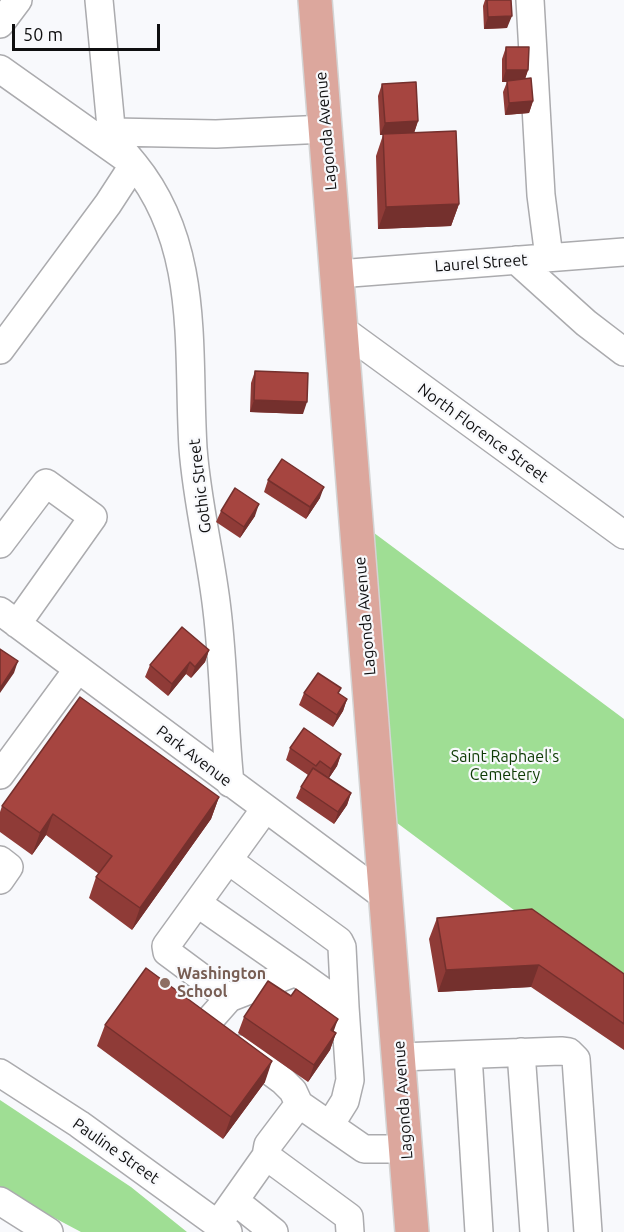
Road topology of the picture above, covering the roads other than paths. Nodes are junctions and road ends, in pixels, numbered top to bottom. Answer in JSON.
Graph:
{"nodes":[{"id":1,"x":18,"y":0,"type":"edge"},
{"id":2,"x":99,"y":0,"type":"edge"},
{"id":3,"x":315,"y":0,"type":"edge"},
{"id":4,"x":530,"y":0,"type":"edge"},
{"id":5,"x":0,"y":24,"type":"edge"},
{"id":6,"x":0,"y":69,"type":"edge"},
{"id":7,"x":326,"y":129,"type":"junction"},
{"id":8,"x":113,"y":132,"type":"junction"},
{"id":9,"x":134,"y":165,"type":"junction"},
{"id":10,"x":624,"y":252,"type":"edge"},
{"id":11,"x":549,"y":257,"type":"junction"},
{"id":12,"x":516,"y":260,"type":"junction"},
{"id":13,"x":338,"y":274,"type":"junction"},
{"id":14,"x":343,"y":330,"type":"junction"},
{"id":15,"x":0,"y":350,"type":"edge"},
{"id":16,"x":624,"y":352,"type":"edge"},
{"id":17,"x":624,"y":535,"type":"edge"},
{"id":18,"x":0,"y":544,"type":"edge"},
{"id":19,"x":8,"y":618,"type":"edge"},
{"id":20,"x":78,"y":669,"type":"junction"},
{"id":21,"x":0,"y":775,"type":"edge"},
{"id":22,"x":230,"y":783,"type":"junction"},
{"id":23,"x":265,"y":809,"type":"junction"},
{"id":24,"x":0,"y":860,"type":"edge"},
{"id":25,"x":228,"y":860,"type":"junction"},
{"id":26,"x":0,"y":880,"type":"edge"},
{"id":27,"x":388,"y":899,"type":"junction"},
{"id":28,"x":197,"y":903,"type":"junction"},
{"id":29,"x":296,"y":972,"type":"junction"},
{"id":30,"x":229,"y":998,"type":"junction"},
{"id":31,"x":345,"y":1007,"type":"junction"},
{"id":32,"x":521,"y":1052,"type":"junction"},
{"id":33,"x":468,"y":1055,"type":"junction"},
{"id":34,"x":399,"y":1057,"type":"junction"},
{"id":35,"x":0,"y":1073,"type":"edge"},
{"id":36,"x":300,"y":1104,"type":"junction"},
{"id":37,"x":330,"y":1125,"type":"junction"},
{"id":38,"x":406,"y":1149,"type":"junction"},
{"id":39,"x":266,"y":1156,"type":"junction"},
{"id":40,"x":0,"y":1201,"type":"edge"},
{"id":41,"x":235,"y":1202,"type":"junction"},
{"id":42,"x":223,"y":1228,"type":"edge"},
{"id":43,"x":49,"y":1232,"type":"edge"},
{"id":44,"x":274,"y":1232,"type":"edge"},
{"id":45,"x":350,"y":1232,"type":"edge"},
{"id":46,"x":412,"y":1232,"type":"edge"},
{"id":47,"x":479,"y":1232,"type":"edge"},
{"id":48,"x":534,"y":1232,"type":"edge"},
{"id":49,"x":588,"y":1232,"type":"edge"}],
"edges":[{"from":1,"to":5,"type":"street"},
{"from":2,"to":8,"type":"street","name":"Gothic Street"},
{"from":3,"to":7,"type":"main road","name":"Lagonda Avenue"},
{"from":4,"to":11,"type":"street"},
{"from":6,"to":9,"type":"street","name":"Gothic Street"},
{"from":7,"to":8,"type":"street"},
{"from":7,"to":13,"type":"main road","name":"Lagonda Avenue"},
{"from":8,"to":9,"type":"street","name":"Gothic Street"},
{"from":9,"to":15,"type":"street"},
{"from":9,"to":22,"type":"street","name":"Gothic Street"},
{"from":10,"to":11,"type":"street","name":"Laurel Street"},
{"from":11,"to":12,"type":"street","name":"Laurel Street"},
{"from":12,"to":13,"type":"street","name":"Laurel Street"},
{"from":12,"to":16,"type":"street"},
{"from":13,"to":14,"type":"main road","name":"Lagonda Avenue"},
{"from":14,"to":17,"type":"street","name":"North Florence Street"},
{"from":14,"to":27,"type":"main road","name":"Lagonda Avenue"},
{"from":18,"to":19,"type":"street"},
{"from":19,"to":20,"type":"street","name":"Park Avenue"},
{"from":20,"to":21,"type":"street"},
{"from":20,"to":22,"type":"street","name":"Park Avenue"},
{"from":22,"to":23,"type":"street","name":"Park Avenue"},
{"from":23,"to":25,"type":"street"},
{"from":23,"to":27,"type":"street","name":"Park Avenue"},
{"from":24,"to":26,"type":"street"},
{"from":25,"to":28,"type":"street"},
{"from":25,"to":31,"type":"street"},
{"from":27,"to":34,"type":"main road","name":"Lagonda Avenue"},
{"from":28,"to":29,"type":"street"},
{"from":28,"to":30,"type":"street"},
{"from":29,"to":30,"type":"street"},
{"from":29,"to":31,"type":"street"},
{"from":30,"to":36,"type":"street"},
{"from":31,"to":37,"type":"street"},
{"from":32,"to":33,"type":"street"},
{"from":32,"to":48,"type":"street"},
{"from":32,"to":49,"type":"street"},
{"from":33,"to":34,"type":"street"},
{"from":33,"to":47,"type":"street"},
{"from":34,"to":38,"type":"main road","name":"Lagonda Avenue"},
{"from":35,"to":42,"type":"street","name":"Pauline Street"},
{"from":36,"to":37,"type":"street"},
{"from":36,"to":39,"type":"street"},
{"from":37,"to":38,"type":"street"},
{"from":38,"to":46,"type":"main road","name":"Lagonda Avenue"},
{"from":39,"to":41,"type":"street"},
{"from":39,"to":45,"type":"street"},
{"from":40,"to":43,"type":"street"},
{"from":41,"to":42,"type":"street"},
{"from":41,"to":44,"type":"street"}]}
